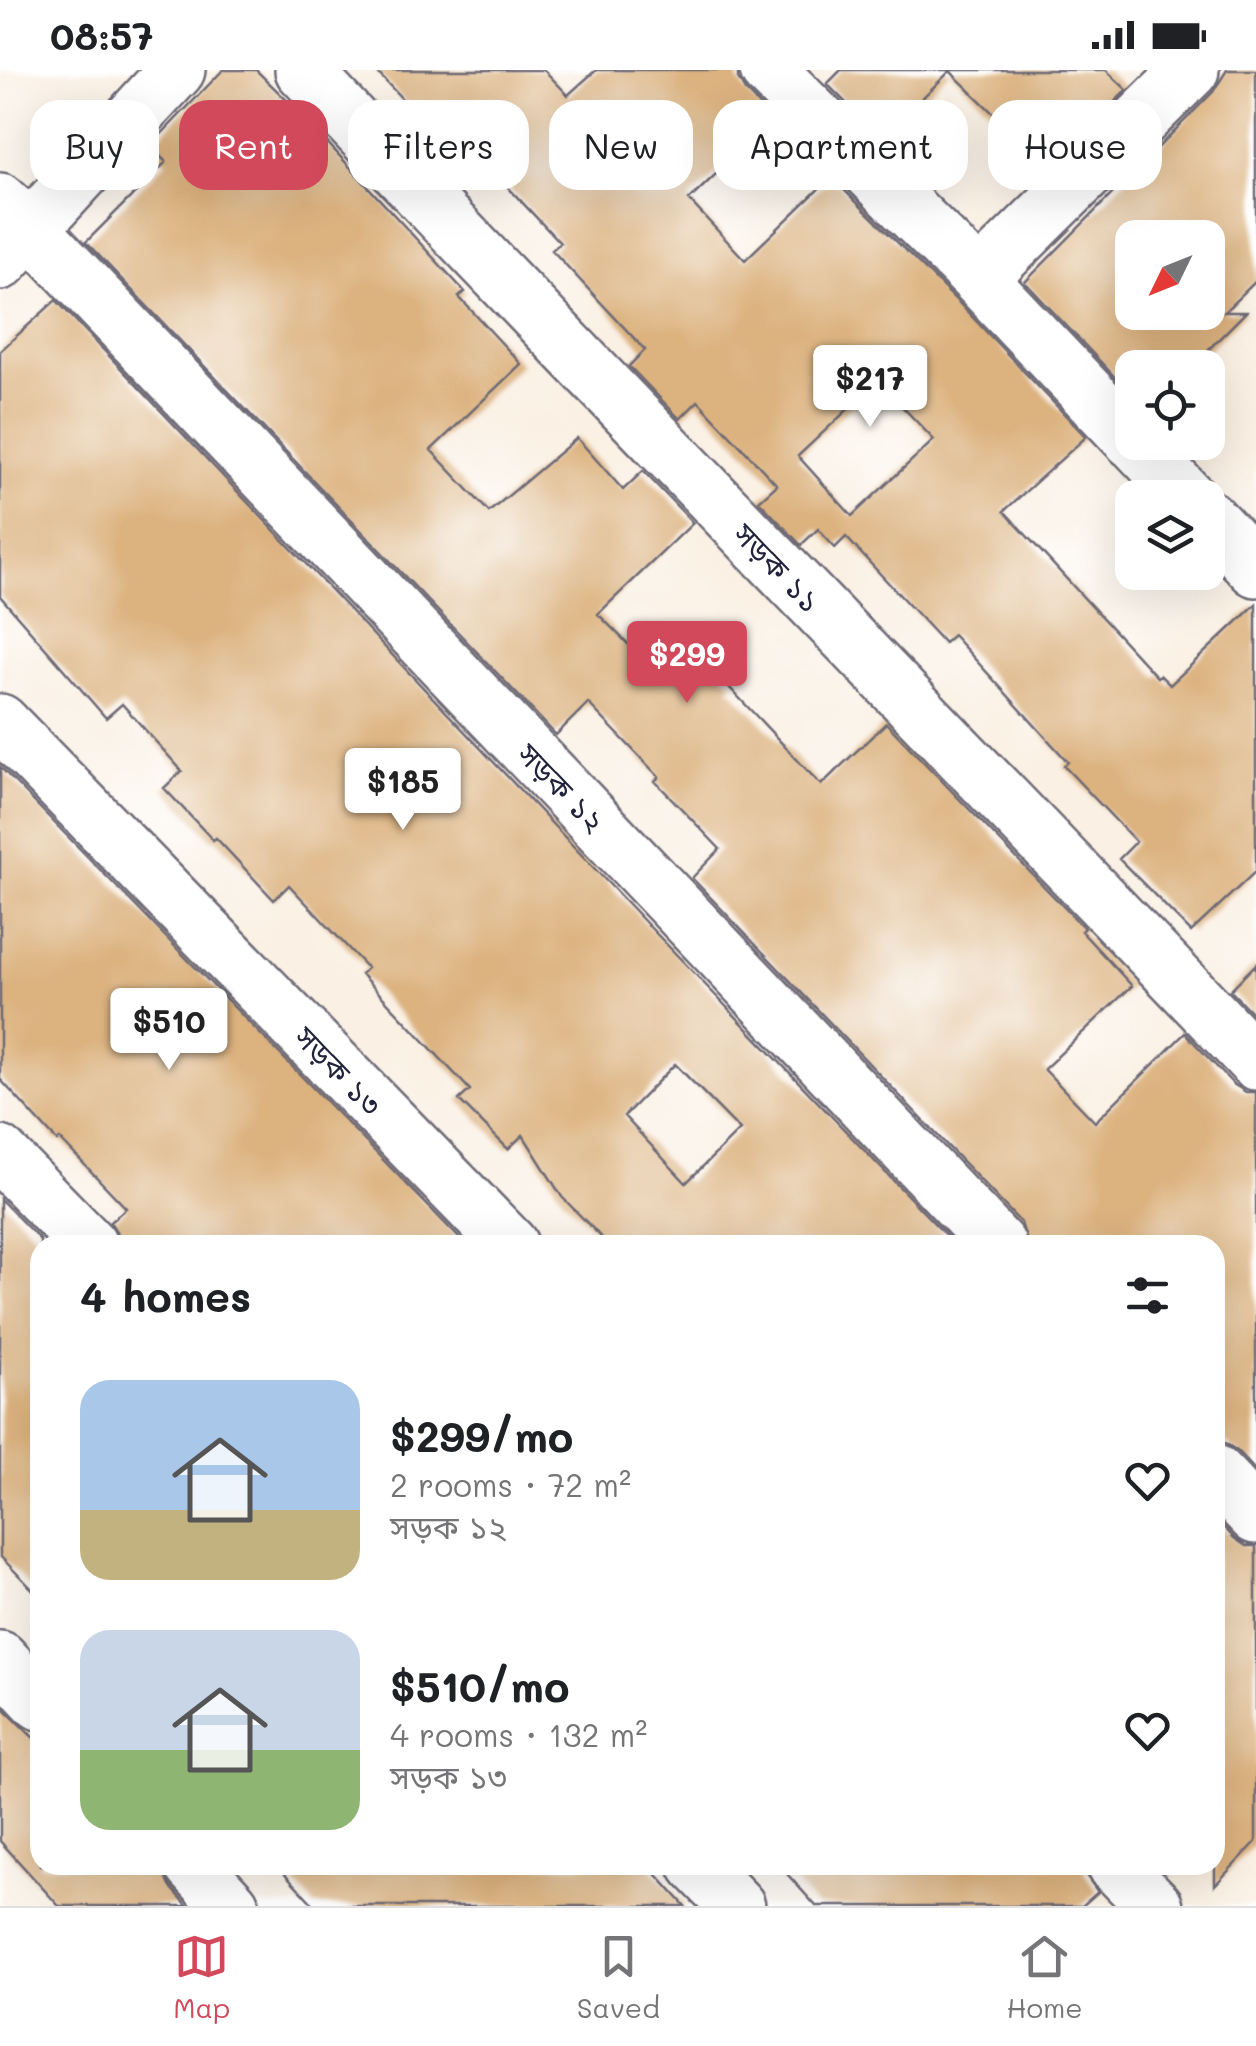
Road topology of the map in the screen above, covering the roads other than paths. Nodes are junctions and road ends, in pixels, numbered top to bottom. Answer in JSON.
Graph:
{"nodes":[{"id":1,"x":177,"y":70,"type":"edge"},
{"id":2,"x":303,"y":70,"type":"edge"},
{"id":3,"x":768,"y":70,"type":"edge"},
{"id":4,"x":1191,"y":70,"type":"edge"},
{"id":5,"x":11,"y":231,"type":"edge"},
{"id":6,"x":979,"y":280,"type":"junction"},
{"id":7,"x":1115,"y":421,"type":"edge"},
{"id":8,"x":1152,"y":460,"type":"edge"},
{"id":9,"x":1171,"y":480,"type":"edge"},
{"id":10,"x":1225,"y":536,"type":"edge"},
{"id":11,"x":1256,"y":569,"type":"edge"},
{"id":12,"x":0,"y":722,"type":"edge"},
{"id":13,"x":1256,"y":1062,"type":"edge"},
{"id":14,"x":0,"y":1154,"type":"edge"},
{"id":15,"x":79,"y":1235,"type":"edge"},
{"id":16,"x":500,"y":1235,"type":"edge"},
{"id":17,"x":988,"y":1235,"type":"edge"},
{"id":18,"x":1225,"y":1483,"type":"edge"},
{"id":19,"x":1256,"y":1516,"type":"edge"},
{"id":20,"x":0,"y":1659,"type":"edge"},
{"id":21,"x":30,"y":1691,"type":"edge"},
{"id":22,"x":202,"y":1875,"type":"edge"},
{"id":23,"x":707,"y":1875,"type":"edge"},
{"id":24,"x":1125,"y":1875,"type":"edge"},
{"id":25,"x":231,"y":1906,"type":"edge"},
{"id":26,"x":737,"y":1906,"type":"edge"},
{"id":27,"x":1155,"y":1906,"type":"edge"}],
"edges":[{"from":1,"to":5,"type":"street"},
{"from":2,"to":13,"type":"street","name":"সড়ক ১১"},
{"from":3,"to":6,"type":"street"},
{"from":4,"to":6,"type":"street"},
{"from":5,"to":17,"type":"street","name":"সড়ক ১২"},
{"from":6,"to":7,"type":"street"},
{"from":8,"to":9,"type":"street"},
{"from":10,"to":11,"type":"street"},
{"from":12,"to":16,"type":"street","name":"সড়ক ১৩"},
{"from":14,"to":15,"type":"street"},
{"from":18,"to":19,"type":"street"},
{"from":20,"to":21,"type":"street"},
{"from":22,"to":25,"type":"street"},
{"from":23,"to":26,"type":"street"},
{"from":24,"to":27,"type":"street"}]}
